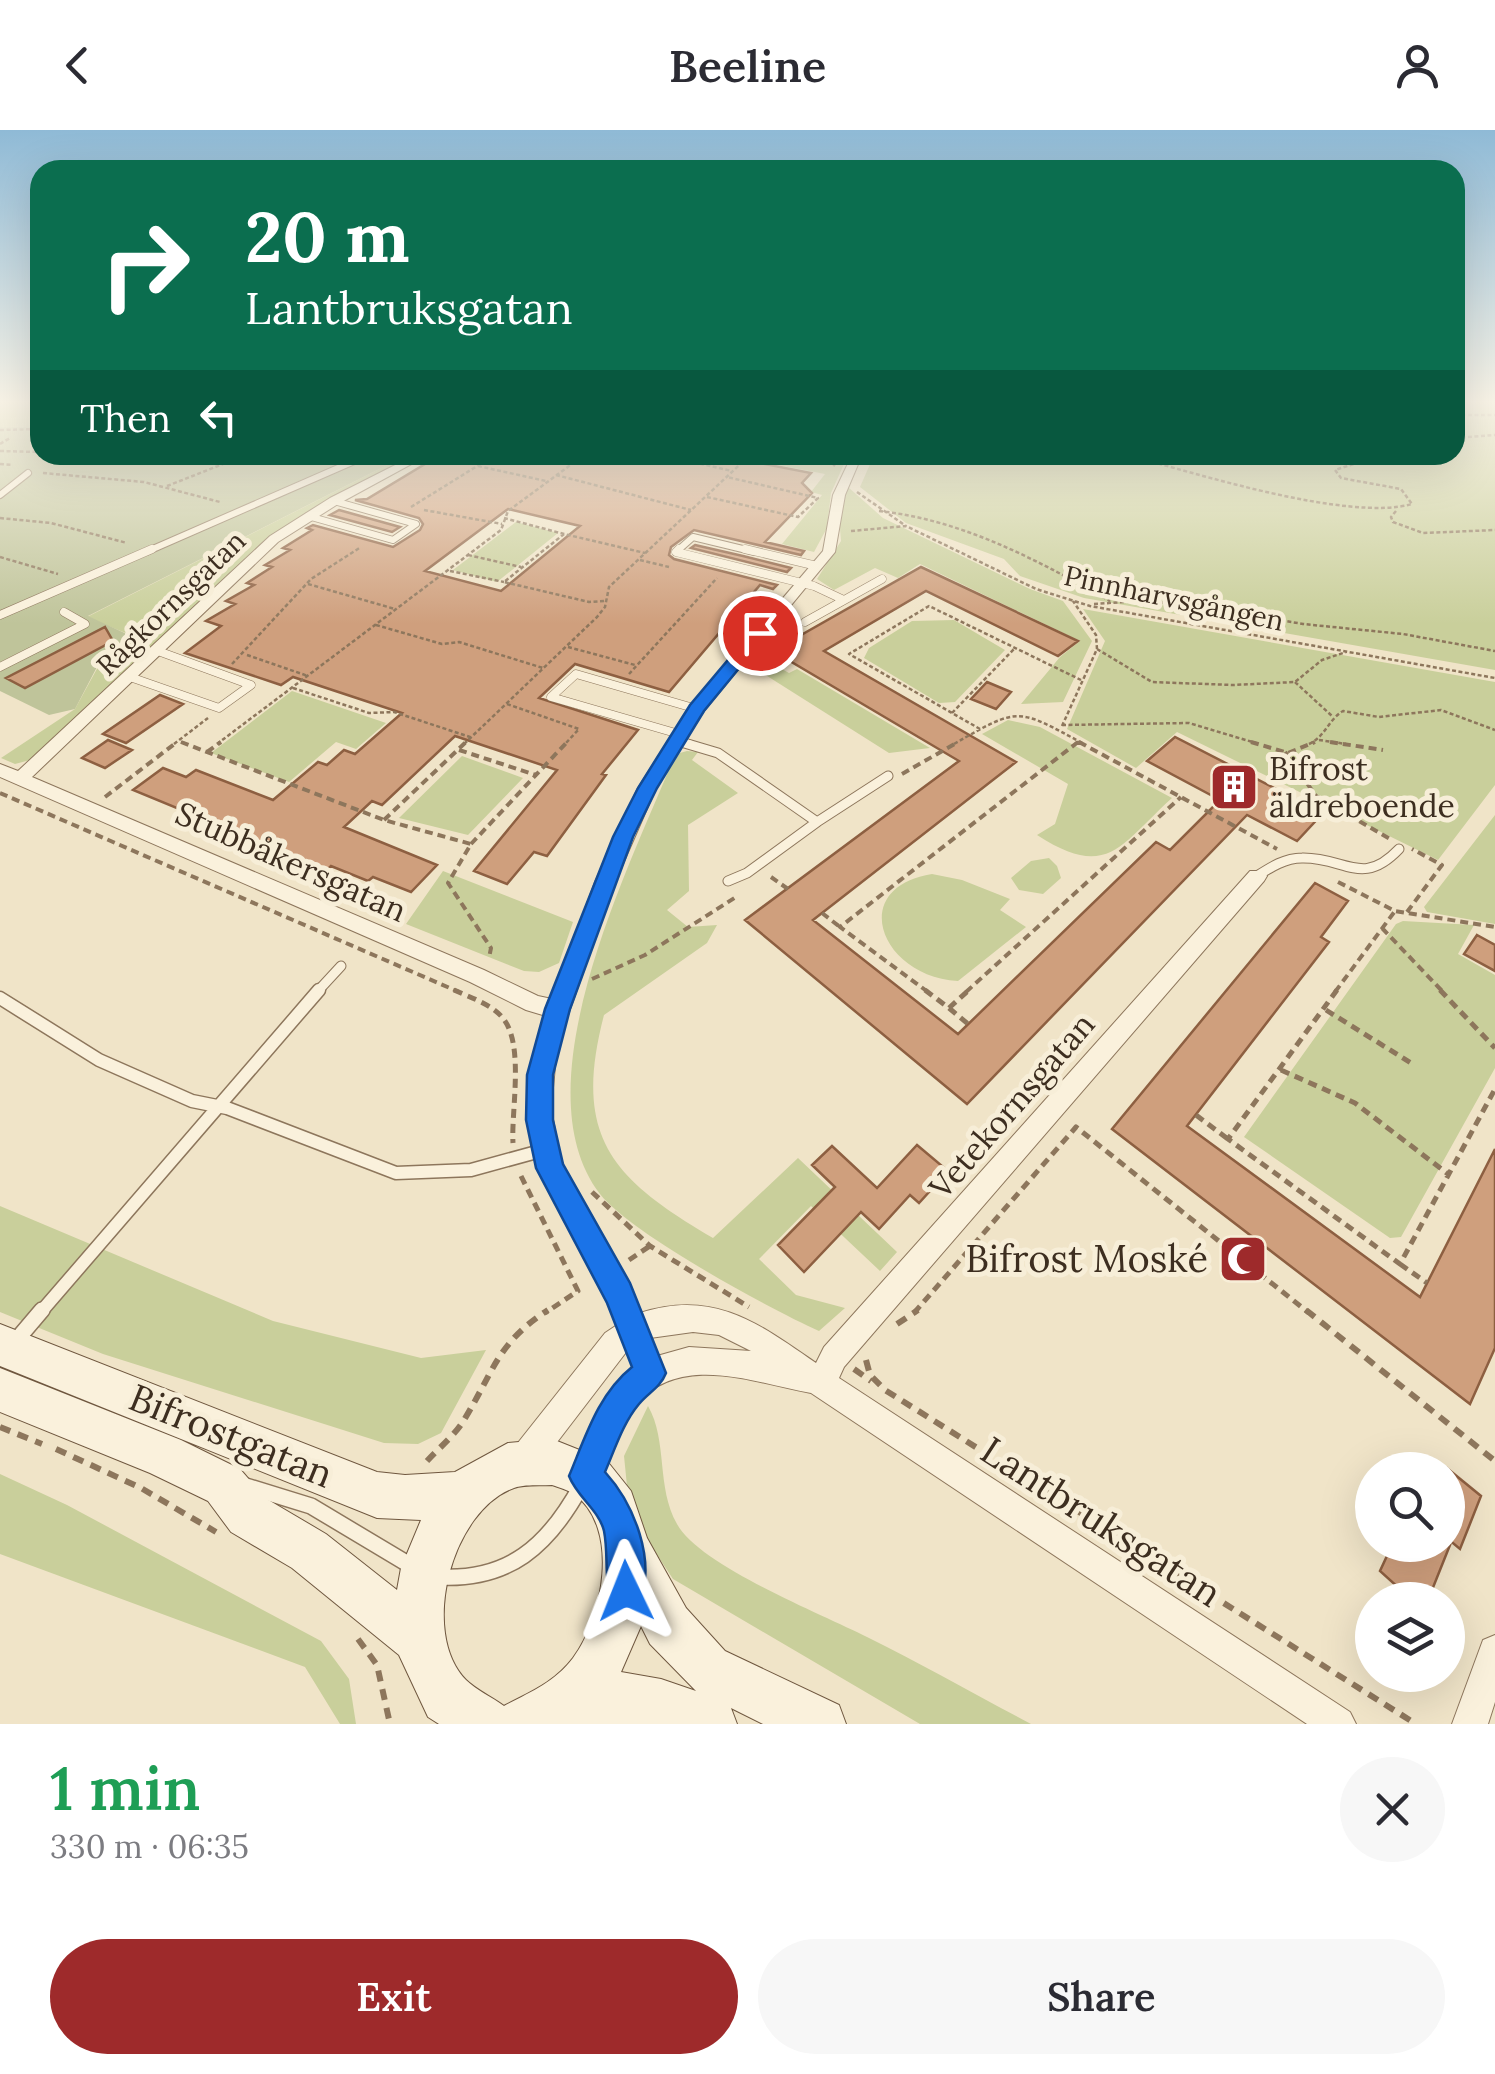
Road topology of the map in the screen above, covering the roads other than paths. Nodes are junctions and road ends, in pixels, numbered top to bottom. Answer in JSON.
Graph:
{"nodes":[{"id":1,"x":25,"y":475,"type":"edge"},
{"id":2,"x":322,"y":475,"type":"edge"},
{"id":3,"x":384,"y":475,"type":"edge"},
{"id":4,"x":848,"y":475,"type":"edge"},
{"id":5,"x":0,"y":495,"type":"edge"},
{"id":6,"x":334,"y":501,"type":"junction"},
{"id":7,"x":308,"y":516,"type":"junction"},
{"id":8,"x":817,"y":566,"type":"junction"},
{"id":9,"x":882,"y":579,"type":"dead end"},
{"id":10,"x":800,"y":583,"type":"junction"},
{"id":11,"x":844,"y":600,"type":"junction"},
{"id":12,"x":64,"y":612,"type":"dead end"},
{"id":13,"x":0,"y":616,"type":"edge"},
{"id":14,"x":805,"y":622,"type":"dead end"},
{"id":15,"x":158,"y":652,"type":"junction"},
{"id":16,"x":0,"y":667,"type":"edge"},
{"id":17,"x":130,"y":677,"type":"junction"},
{"id":18,"x":697,"y":708,"type":"junction"},
{"id":19,"x":677,"y":737,"type":"junction"},
{"id":20,"x":0,"y":770,"type":"edge"},
{"id":21,"x":888,"y":776,"type":"road end"},
{"id":22,"x":21,"y":778,"type":"junction"},
{"id":23,"x":817,"y":822,"type":"junction"},
{"id":24,"x":1399,"y":848,"type":"dead end"},
{"id":25,"x":1256,"y":876,"type":"joint"},
{"id":26,"x":728,"y":880,"type":"dead end"},
{"id":27,"x":341,"y":966,"type":"dead end"},
{"id":28,"x":4,"y":1005,"type":"edge"},
{"id":29,"x":557,"y":1009,"type":"junction"},
{"id":30,"x":215,"y":1106,"type":"junction"},
{"id":31,"x":544,"y":1150,"type":"junction"},
{"id":32,"x":635,"y":1329,"type":"junction"},
{"id":33,"x":3,"y":1361,"type":"edge"},
{"id":34,"x":650,"y":1373,"type":"junction"},
{"id":35,"x":822,"y":1382,"type":"junction"},
{"id":36,"x":521,"y":1463,"type":"junction"},
{"id":37,"x":586,"y":1476,"type":"junction"},
{"id":38,"x":224,"y":1484,"type":"junction"},
{"id":39,"x":466,"y":1494,"type":"junction"},
{"id":40,"x":625,"y":1545,"type":"junction"},
{"id":41,"x":423,"y":1574,"type":"junction"},
{"id":42,"x":420,"y":1640,"type":"junction"},
{"id":43,"x":1495,"y":1652,"type":"edge"},
{"id":44,"x":573,"y":1698,"type":"junction"},
{"id":45,"x":474,"y":1722,"type":"edge"},
{"id":46,"x":524,"y":1724,"type":"edge"},
{"id":47,"x":710,"y":1724,"type":"edge"},
{"id":48,"x":820,"y":1724,"type":"edge"},
{"id":49,"x":1338,"y":1724,"type":"edge"},
{"id":50,"x":1470,"y":1724,"type":"edge"}],
"edges":[{"from":1,"to":5,"type":"lane"},
{"from":2,"to":13,"type":"lane"},
{"from":3,"to":6,"type":"street","name":"Rågkornsgatan"},
{"from":4,"to":8,"type":"street"},
{"from":6,"to":7,"type":"street","name":"Rågkornsgatan"},
{"from":6,"to":7,"type":"lane"},
{"from":7,"to":15,"type":"street","name":"Rågkornsgatan"},
{"from":8,"to":10,"type":"street"},
{"from":8,"to":10,"type":"lane"},
{"from":9,"to":11,"type":"lane"},
{"from":10,"to":11,"type":"lane"},
{"from":10,"to":18,"type":"street"},
{"from":11,"to":14,"type":"lane"},
{"from":12,"to":16,"type":"lane"},
{"from":15,"to":17,"type":"street","name":"Rågkornsgatan"},
{"from":15,"to":17,"type":"lane"},
{"from":17,"to":22,"type":"street","name":"Rågkornsgatan"},
{"from":18,"to":19,"type":"street"},
{"from":18,"to":19,"type":"lane"},
{"from":19,"to":23,"type":"lane"},
{"from":19,"to":29,"type":"street"},
{"from":20,"to":22,"type":"street","name":"Stubbåkersgatan"},
{"from":21,"to":23,"type":"lane"},
{"from":22,"to":29,"type":"street","name":"Stubbåkersgatan"},
{"from":23,"to":26,"type":"lane"},
{"from":24,"to":25,"type":"lane"},
{"from":25,"to":35,"type":"street","name":"Vetekornsgatan"},
{"from":27,"to":30,"type":"lane"},
{"from":28,"to":30,"type":"lane"},
{"from":29,"to":31,"type":"street"},
{"from":30,"to":31,"type":"lane"},
{"from":30,"to":33,"type":"lane"},
{"from":31,"to":32,"type":"street"},
{"from":32,"to":34,"type":"street"},
{"from":32,"to":35,"type":"street","name":"Lantbruksgatan"},
{"from":32,"to":36,"type":"street","name":"Lantbruksgatan"},
{"from":33,"to":38,"type":"main road","name":"Bifrostgatan"},
{"from":33,"to":39,"type":"main road","name":"Bifrostgatan"},
{"from":34,"to":35,"type":"street","name":"Lantbruksgatan"},
{"from":34,"to":37,"type":"street"},
{"from":35,"to":49,"type":"street","name":"Lantbruksgatan"},
{"from":36,"to":37,"type":"main road"},
{"from":36,"to":39,"type":"main road","name":"Bifrostgatan"},
{"from":37,"to":40,"type":"main road"},
{"from":37,"to":41,"type":"lane","name":"Bifrostgatan"},
{"from":38,"to":41,"type":"lane","name":"Bifrostgatan"},
{"from":38,"to":42,"type":"main road","name":"Bifrostgatan"},
{"from":39,"to":41,"type":"main road","name":"Bifrostgatan"},
{"from":40,"to":44,"type":"main road"},
{"from":40,"to":48,"type":"main road"},
{"from":41,"to":42,"type":"main road","name":"Bifrostgatan"},
{"from":42,"to":45,"type":"main road","name":"Bifrostgatan"},
{"from":43,"to":50,"type":"street"},
{"from":44,"to":46,"type":"main road"},
{"from":44,"to":47,"type":"main road"}]}
